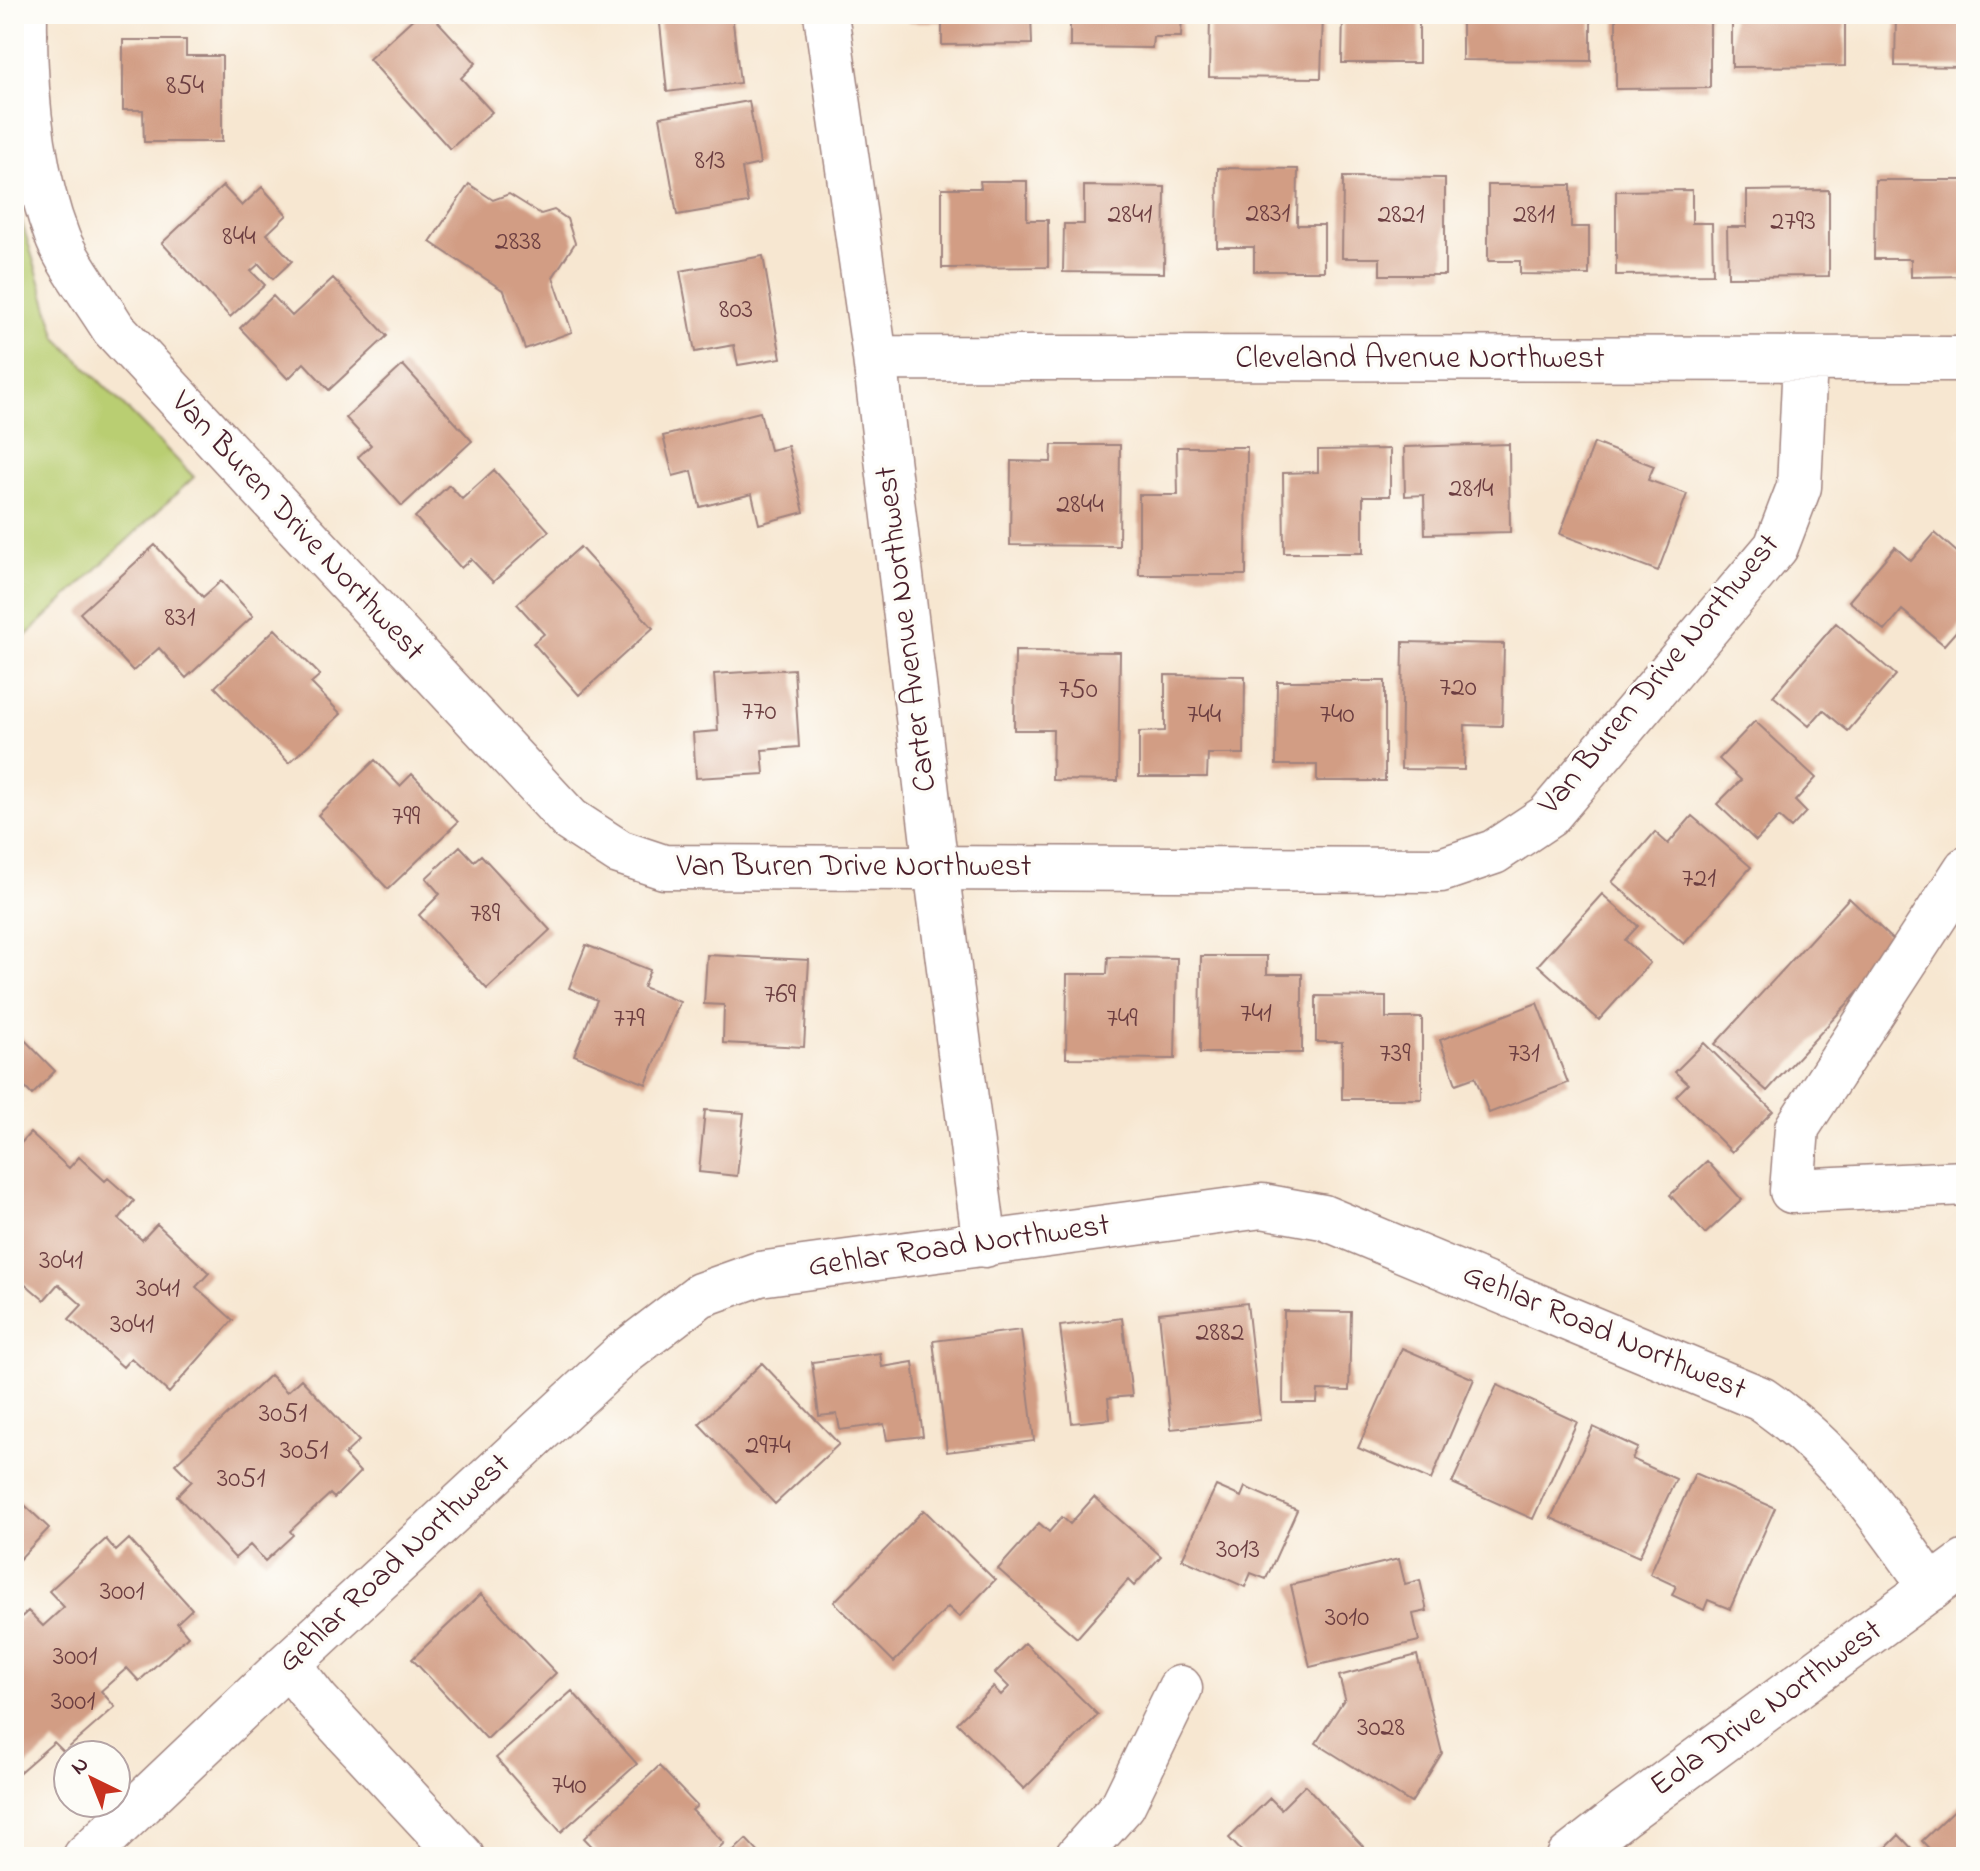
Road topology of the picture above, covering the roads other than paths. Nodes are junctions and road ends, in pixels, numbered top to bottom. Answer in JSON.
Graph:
{"nodes":[{"id":1,"x":25,"y":14,"type":"edge"},
{"id":2,"x":826,"y":14,"type":"edge"},
{"id":3,"x":875,"y":358,"type":"junction"},
{"id":4,"x":1966,"y":359,"type":"edge"},
{"id":5,"x":1805,"y":360,"type":"junction"},
{"id":6,"x":936,"y":868,"type":"junction"},
{"id":7,"x":1966,"y":869,"type":"edge"},
{"id":8,"x":1966,"y":1183,"type":"edge"},
{"id":9,"x":985,"y":1245,"type":"junction"},
{"id":10,"x":1949,"y":1575,"type":"edge"},
{"id":11,"x":288,"y":1664,"type":"junction"},
{"id":12,"x":1180,"y":1688,"type":"dead end"},
{"id":13,"x":85,"y":1857,"type":"edge"},
{"id":14,"x":462,"y":1857,"type":"edge"},
{"id":15,"x":1077,"y":1857,"type":"edge"},
{"id":16,"x":1569,"y":1857,"type":"edge"}],
"edges":[{"from":1,"to":6,"type":"street","name":"Van Buren Drive Northwest"},
{"from":2,"to":3,"type":"street","name":"Carter Avenue Northwest"},
{"from":3,"to":5,"type":"street","name":"Cleveland Avenue Northwest"},
{"from":3,"to":6,"type":"street","name":"Carter Avenue Northwest"},
{"from":4,"to":5,"type":"street","name":"Cleveland Avenue Northwest"},
{"from":5,"to":6,"type":"street","name":"Van Buren Drive Northwest"},
{"from":6,"to":9,"type":"street","name":"Carter Avenue Northwest"},
{"from":7,"to":8,"type":"street"},
{"from":9,"to":10,"type":"street","name":"Gehlar Road Northwest"},
{"from":9,"to":11,"type":"street","name":"Gehlar Road Northwest"},
{"from":10,"to":16,"type":"street","name":"Eola Drive Northwest"},
{"from":11,"to":13,"type":"street","name":"Gehlar Road Northwest"},
{"from":11,"to":14,"type":"street"},
{"from":12,"to":15,"type":"street"}]}
